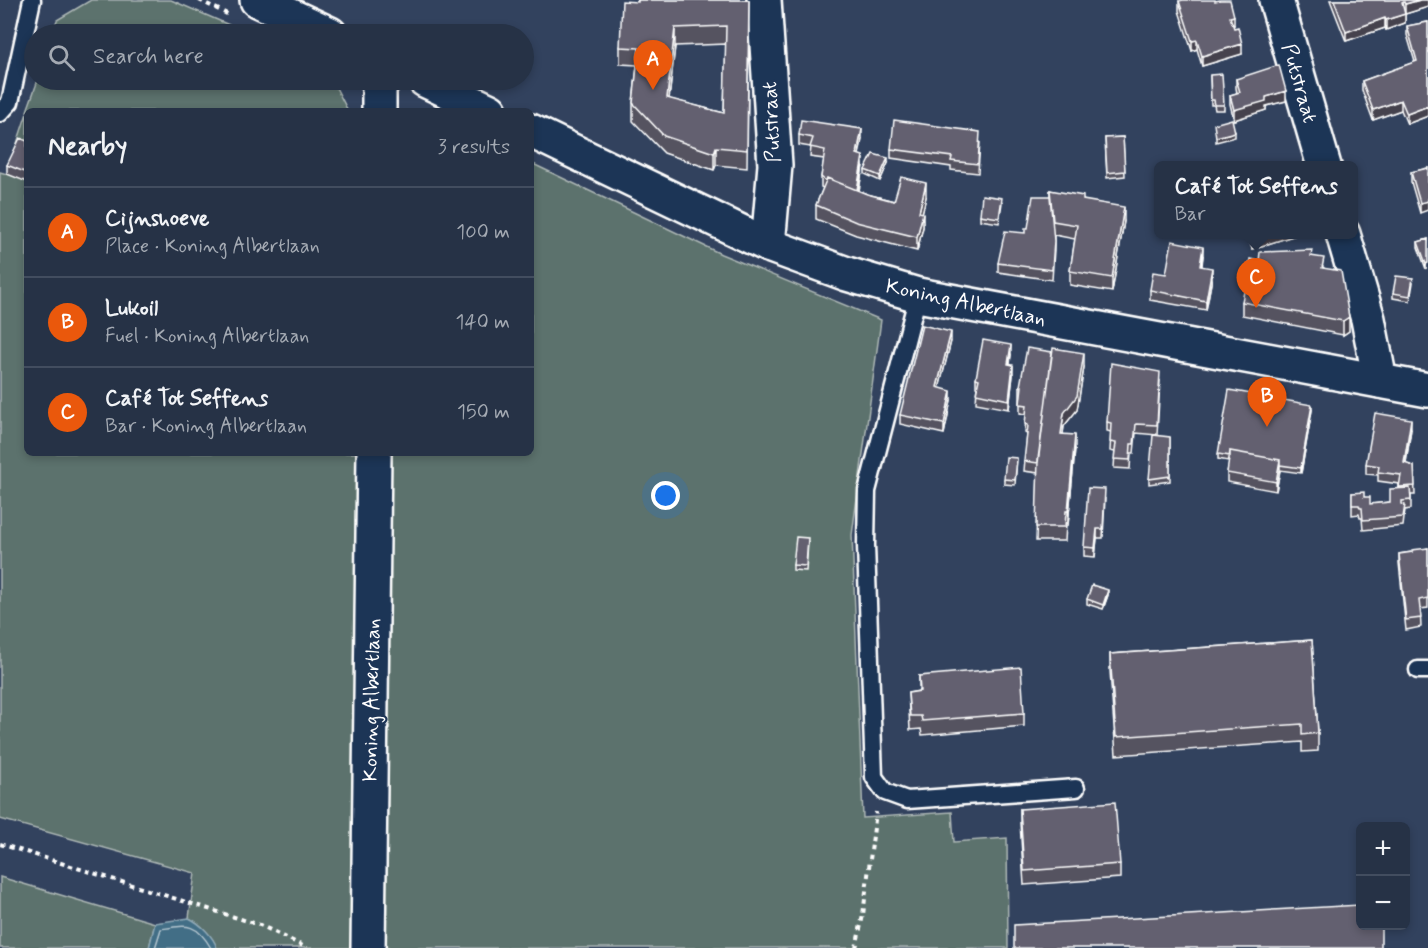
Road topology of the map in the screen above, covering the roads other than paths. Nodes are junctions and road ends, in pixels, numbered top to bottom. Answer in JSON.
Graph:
{"nodes":[{"id":1,"x":32,"y":0,"type":"edge"},
{"id":2,"x":257,"y":0,"type":"edge"},
{"id":3,"x":764,"y":0,"type":"edge"},
{"id":4,"x":1276,"y":0,"type":"edge"},
{"id":5,"x":27,"y":24,"type":"edge"},
{"id":6,"x":309,"y":24,"type":"edge"},
{"id":7,"x":24,"y":37,"type":"edge"},
{"id":8,"x":379,"y":90,"type":"edge"},
{"id":9,"x":446,"y":90,"type":"edge"},
{"id":10,"x":379,"y":108,"type":"edge"},
{"id":11,"x":484,"y":108,"type":"edge"},
{"id":12,"x":0,"y":113,"type":"edge"},
{"id":13,"x":534,"y":132,"type":"edge"},
{"id":14,"x":1323,"y":161,"type":"edge"},
{"id":15,"x":1344,"y":239,"type":"edge"},
{"id":16,"x":768,"y":245,"type":"junction"},
{"id":17,"x":918,"y":295,"type":"junction"},
{"id":18,"x":1380,"y":381,"type":"junction"},
{"id":19,"x":1428,"y":390,"type":"edge"},
{"id":20,"x":374,"y":456,"type":"edge"},
{"id":21,"x":1076,"y":788,"type":"dead end"},
{"id":22,"x":368,"y":948,"type":"edge"}],
"edges":[{"from":1,"to":5,"type":"lane"},
{"from":2,"to":6,"type":"street"},
{"from":3,"to":16,"type":"street","name":"Putstraat"},
{"from":4,"to":14,"type":"street","name":"Putstraat"},
{"from":7,"to":12,"type":"lane"},
{"from":8,"to":10,"type":"street"},
{"from":9,"to":11,"type":"street"},
{"from":13,"to":16,"type":"street","name":"Koning Albertlaan"},
{"from":15,"to":18,"type":"street"},
{"from":16,"to":17,"type":"street","name":"Koning Albertlaan"},
{"from":17,"to":18,"type":"street","name":"Koning Albertlaan"},
{"from":17,"to":21,"type":"lane"},
{"from":18,"to":19,"type":"street","name":"Koning Albertlaan"},
{"from":20,"to":22,"type":"street","name":"Koning Albertlaan"}]}
